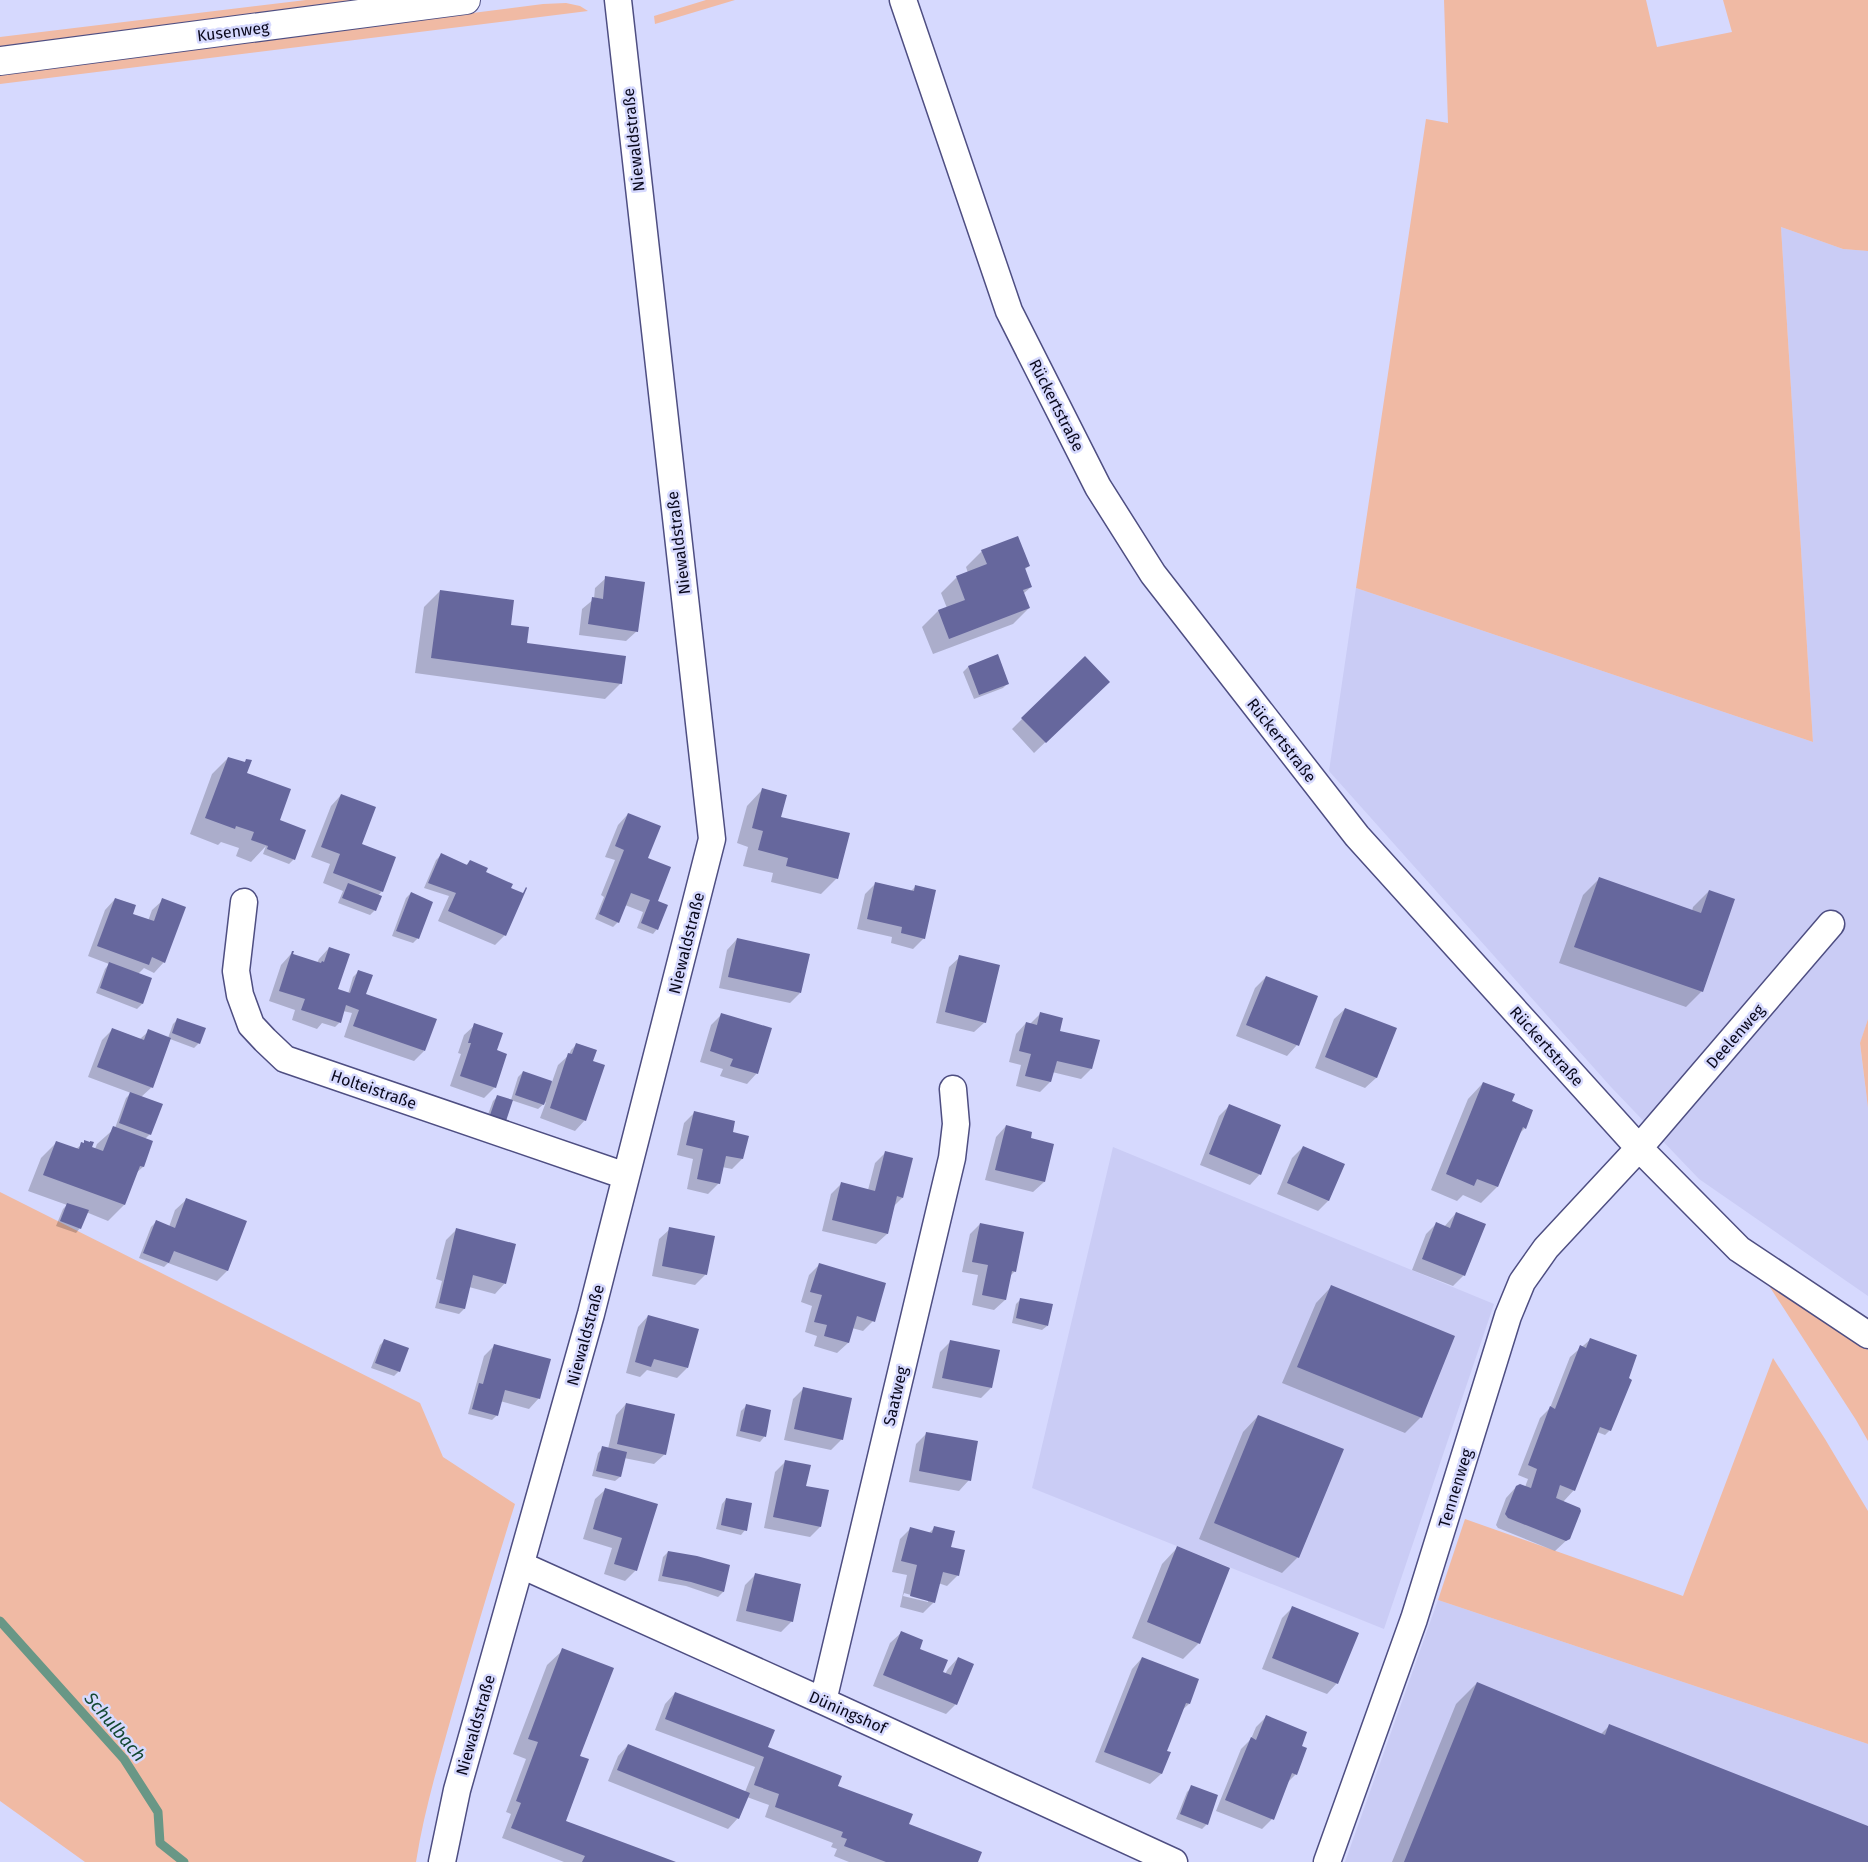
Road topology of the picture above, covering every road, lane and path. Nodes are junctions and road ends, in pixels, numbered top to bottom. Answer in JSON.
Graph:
{"nodes":[{"id":1,"x":466,"y":0,"type":"edge"},
{"id":2,"x":618,"y":0,"type":"edge"},
{"id":3,"x":903,"y":0,"type":"edge"},
{"id":4,"x":0,"y":61,"type":"edge"},
{"id":5,"x":244,"y":902,"type":"dead end"},
{"id":6,"x":1831,"y":924,"type":"dead end"},
{"id":7,"x":953,"y":1089,"type":"dead end"},
{"id":8,"x":1638,"y":1148,"type":"junction"},
{"id":9,"x":626,"y":1176,"type":"junction"},
{"id":10,"x":1868,"y":1334,"type":"edge"},
{"id":11,"x":521,"y":1565,"type":"junction"},
{"id":12,"x":823,"y":1701,"type":"junction"},
{"id":13,"x":442,"y":1862,"type":"edge"},
{"id":14,"x":1174,"y":1862,"type":"edge"},
{"id":15,"x":1327,"y":1862,"type":"edge"}],
"edges":[{"from":1,"to":4,"type":"street","name":"Kusenweg"},
{"from":2,"to":9,"type":"street","name":"Niewaldstraße"},
{"from":3,"to":8,"type":"street","name":"Rückertstraße"},
{"from":5,"to":9,"type":"street","name":"Holteistraße"},
{"from":6,"to":8,"type":"street","name":"Deelenweg"},
{"from":7,"to":12,"type":"street","name":"Saatweg"},
{"from":8,"to":10,"type":"street","name":"Rückertstraße"},
{"from":8,"to":15,"type":"street","name":"Tennenweg"},
{"from":9,"to":11,"type":"street","name":"Niewaldstraße"},
{"from":11,"to":12,"type":"street","name":"Düningshof"},
{"from":11,"to":13,"type":"street","name":"Niewaldstraße"},
{"from":12,"to":14,"type":"street","name":"Düningshof"}]}
